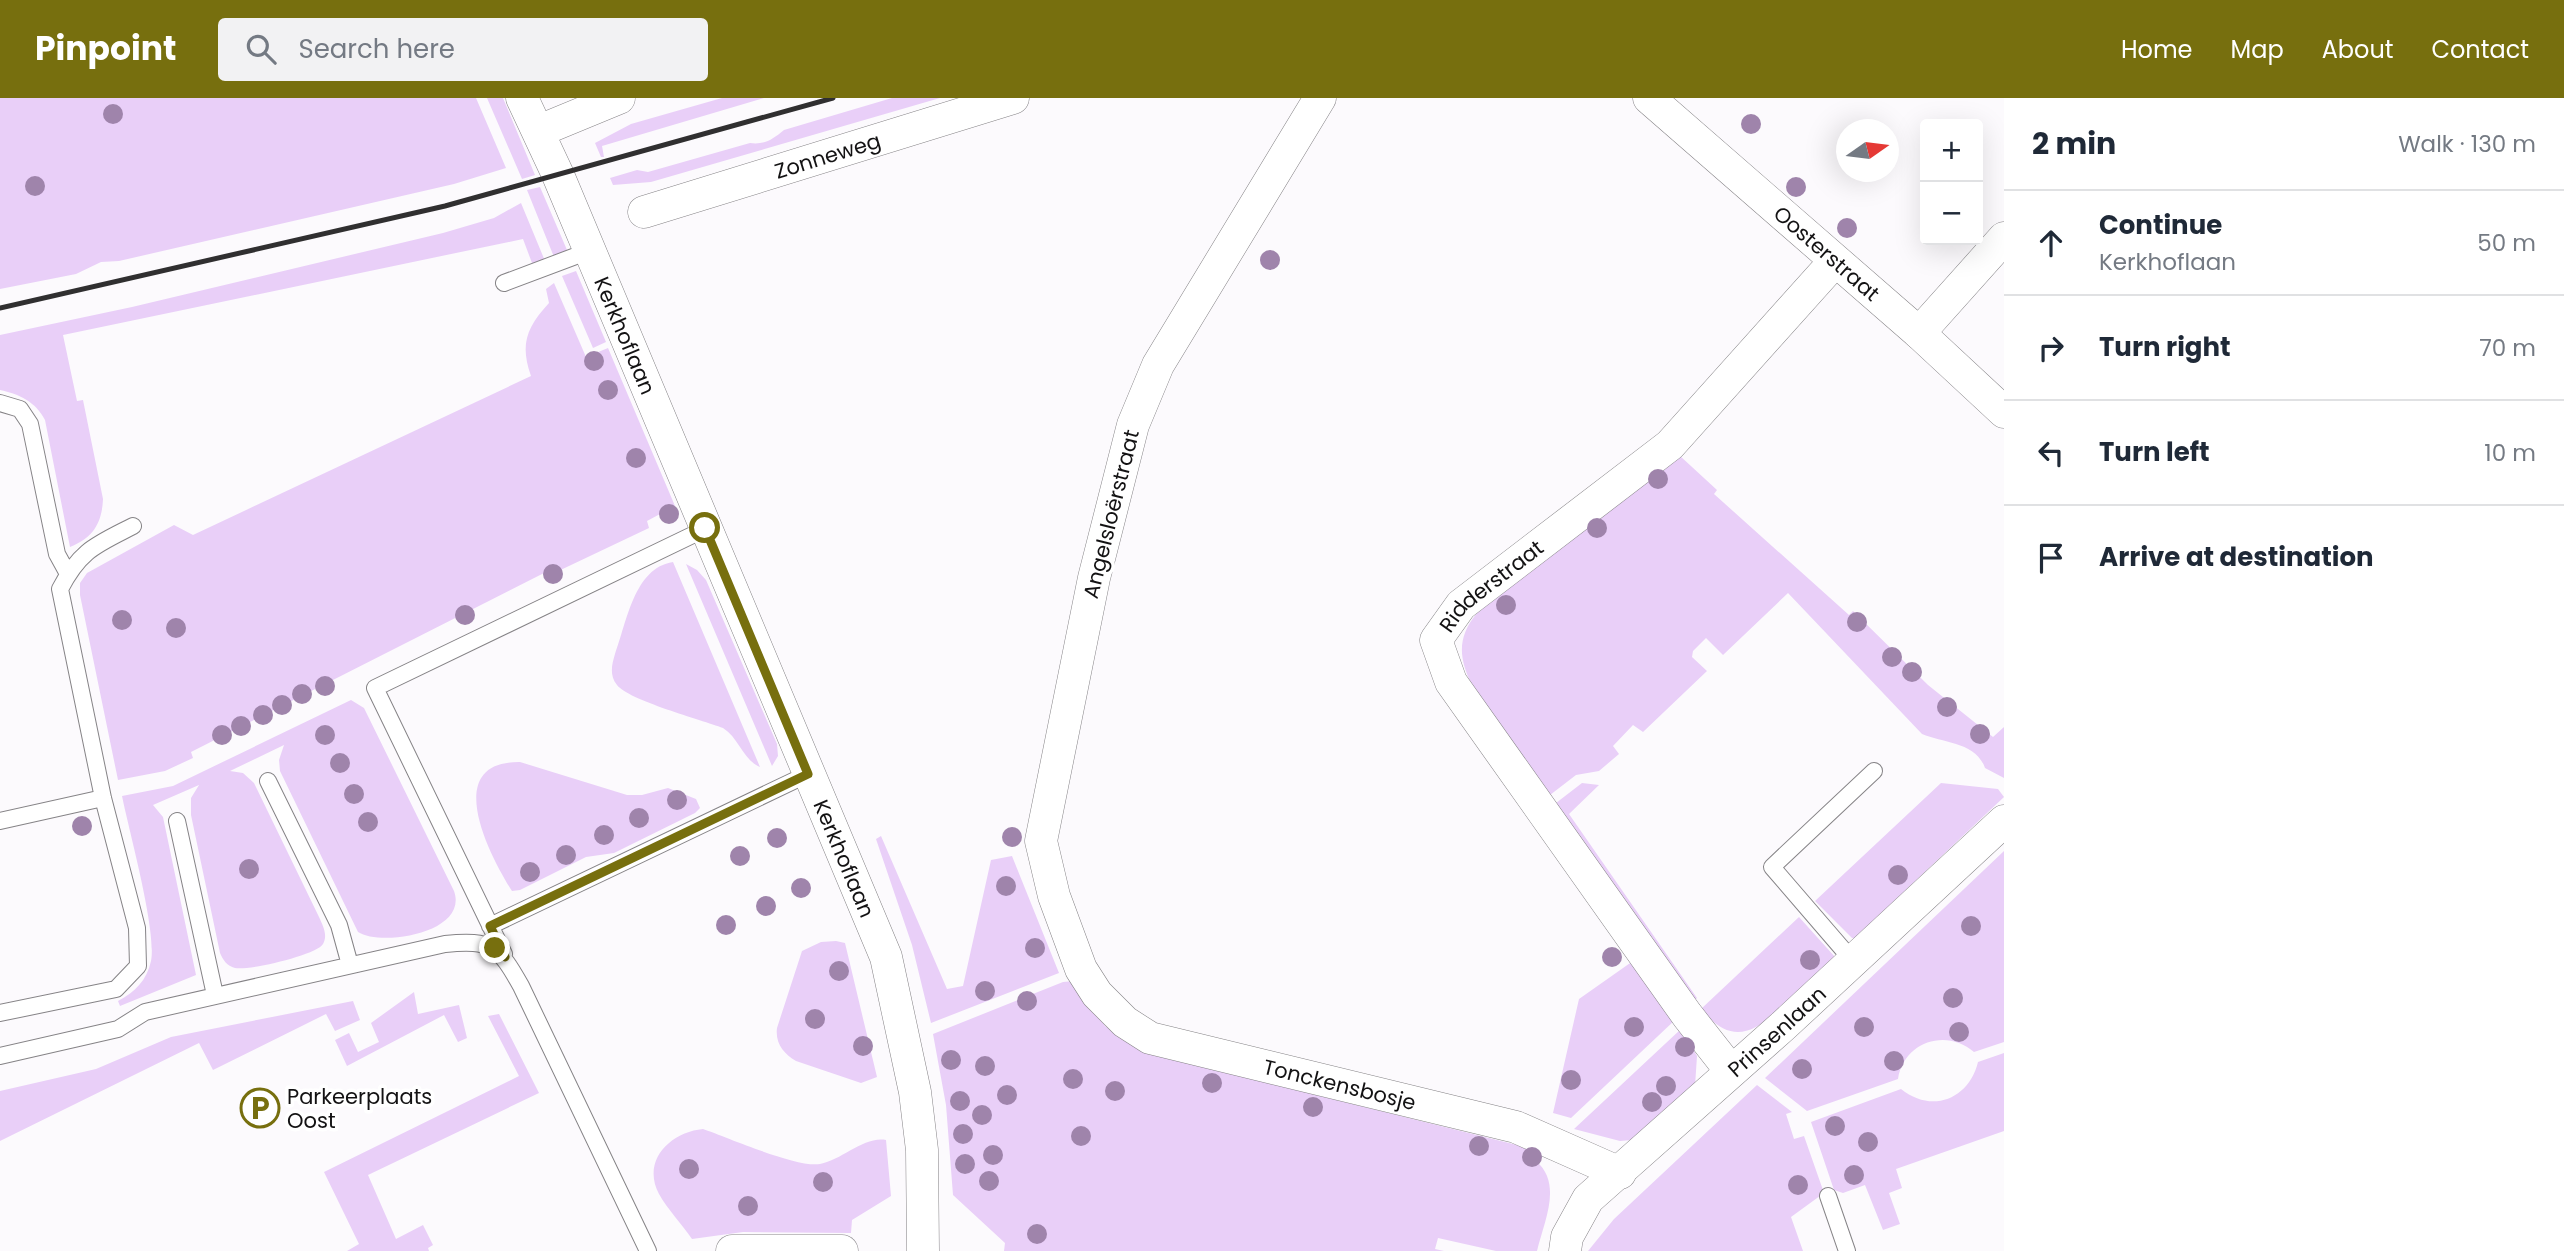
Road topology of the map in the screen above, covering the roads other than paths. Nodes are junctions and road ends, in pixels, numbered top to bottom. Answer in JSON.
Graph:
{"nodes":[{"id":1,"x":522,"y":98,"type":"edge"},
{"id":2,"x":619,"y":98,"type":"edge"},
{"id":3,"x":1013,"y":98,"type":"edge"},
{"id":4,"x":1320,"y":98,"type":"edge"},
{"id":5,"x":1649,"y":98,"type":"edge"},
{"id":6,"x":539,"y":131,"type":"junction"},
{"id":7,"x":644,"y":212,"type":"dead end"},
{"id":8,"x":2004,"y":238,"type":"edge"},
{"id":9,"x":589,"y":251,"type":"junction"},
{"id":10,"x":1835,"y":261,"type":"junction"},
{"id":11,"x":504,"y":283,"type":"dead end"},
{"id":12,"x":1919,"y":333,"type":"junction"},
{"id":13,"x":0,"y":403,"type":"edge"},
{"id":14,"x":2004,"y":412,"type":"edge"},
{"id":15,"x":133,"y":526,"type":"dead end"},
{"id":16,"x":705,"y":528,"type":"junction"},
{"id":17,"x":68,"y":574,"type":"junction"},
{"id":18,"x":1874,"y":771,"type":"dead end"},
{"id":19,"x":801,"y":777,"type":"junction"},
{"id":20,"x":268,"y":781,"type":"dead end"},
{"id":21,"x":103,"y":798,"type":"junction"},
{"id":22,"x":0,"y":821,"type":"edge"},
{"id":23,"x":177,"y":821,"type":"dead end"},
{"id":24,"x":2004,"y":821,"type":"edge"},
{"id":25,"x":490,"y":926,"type":"junction"},
{"id":26,"x":505,"y":957,"type":"junction"},
{"id":27,"x":1853,"y":961,"type":"junction"},
{"id":28,"x":350,"y":965,"type":"junction"},
{"id":29,"x":1081,"y":969,"type":"joint"},
{"id":30,"x":215,"y":995,"type":"junction"},
{"id":31,"x":0,"y":1013,"type":"edge"},
{"id":32,"x":0,"y":1056,"type":"edge"},
{"id":33,"x":1731,"y":1071,"type":"junction"},
{"id":34,"x":1620,"y":1173,"type":"junction"},
{"id":35,"x":1828,"y":1196,"type":"dead end"},
{"id":36,"x":648,"y":1251,"type":"edge"},
{"id":37,"x":732,"y":1251,"type":"edge"},
{"id":38,"x":842,"y":1251,"type":"edge"},
{"id":39,"x":923,"y":1251,"type":"edge"},
{"id":40,"x":1564,"y":1251,"type":"edge"},
{"id":41,"x":1847,"y":1251,"type":"edge"}],
"edges":[{"from":1,"to":6,"type":"street","name":"Kerkhoflaan"},
{"from":2,"to":6,"type":"street"},
{"from":3,"to":7,"type":"street","name":"Zonneweg"},
{"from":4,"to":29,"type":"street","name":"Angelsloërstraat"},
{"from":5,"to":10,"type":"street","name":"Oosterstraat"},
{"from":6,"to":9,"type":"street","name":"Kerkhoflaan"},
{"from":8,"to":12,"type":"street"},
{"from":9,"to":11,"type":"lane"},
{"from":9,"to":16,"type":"street","name":"Kerkhoflaan"},
{"from":10,"to":12,"type":"street","name":"Oosterstraat"},
{"from":10,"to":33,"type":"street","name":"Ridderstraat"},
{"from":12,"to":14,"type":"street","name":"Oosterstraat"},
{"from":13,"to":17,"type":"lane"},
{"from":15,"to":17,"type":"lane"},
{"from":16,"to":19,"type":"street","name":"Kerkhoflaan"},
{"from":16,"to":25,"type":"lane"},
{"from":17,"to":21,"type":"lane"},
{"from":18,"to":27,"type":"lane"},
{"from":19,"to":25,"type":"lane"},
{"from":19,"to":39,"type":"street","name":"Kerkhoflaan"},
{"from":20,"to":28,"type":"lane"},
{"from":21,"to":22,"type":"lane"},
{"from":21,"to":31,"type":"lane"},
{"from":23,"to":30,"type":"lane"},
{"from":24,"to":27,"type":"street","name":"Prinsenlaan"},
{"from":25,"to":26,"type":"lane"},
{"from":26,"to":28,"type":"lane"},
{"from":26,"to":36,"type":"lane"},
{"from":27,"to":33,"type":"street","name":"Prinsenlaan"},
{"from":28,"to":30,"type":"lane"},
{"from":29,"to":34,"type":"street","name":"Tonckensbosje"},
{"from":30,"to":32,"type":"lane"},
{"from":33,"to":34,"type":"street","name":"Prinsenlaan"},
{"from":34,"to":40,"type":"street","name":"Prinsenlaan"},
{"from":35,"to":41,"type":"lane"},
{"from":37,"to":38,"type":"street"}]}
